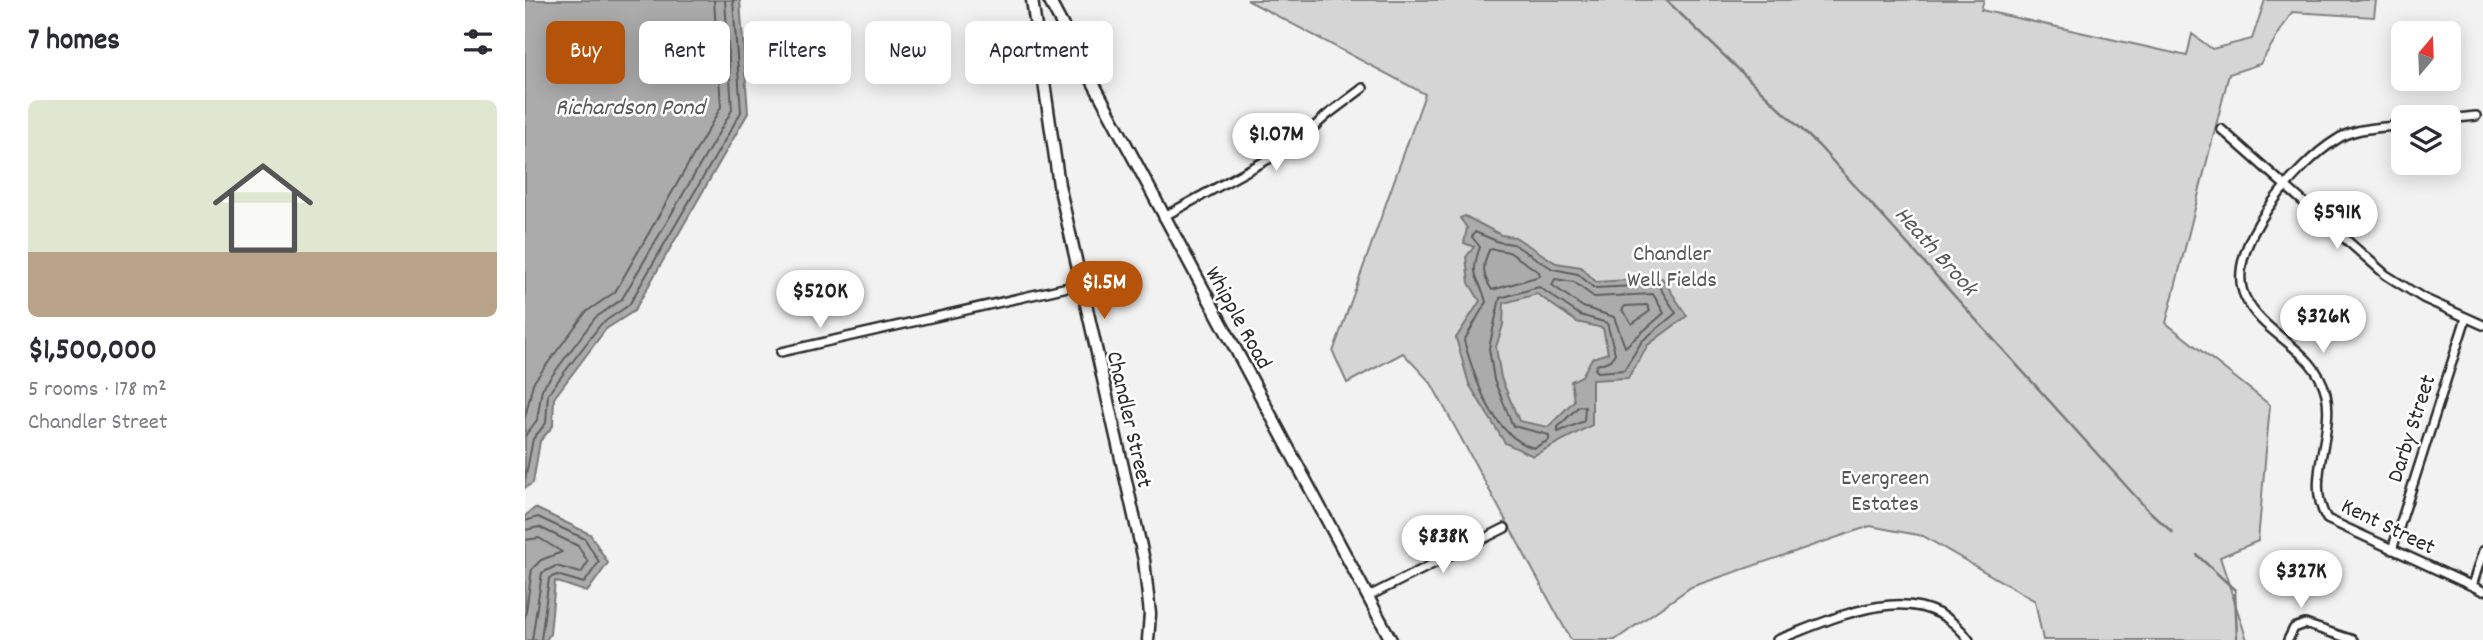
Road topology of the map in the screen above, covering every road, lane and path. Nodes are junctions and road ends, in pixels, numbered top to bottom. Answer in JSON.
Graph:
{"nodes":[{"id":1,"x":1032,"y":0,"type":"edge"},
{"id":2,"x":1049,"y":0,"type":"edge"},
{"id":3,"x":1055,"y":12,"type":"junction"},
{"id":4,"x":1034,"y":20,"type":"junction"},
{"id":5,"x":1363,"y":88,"type":"dead end"},
{"id":6,"x":2476,"y":116,"type":"dead end"},
{"id":7,"x":2461,"y":118,"type":"edge"},
{"id":8,"x":2391,"y":126,"type":"edge"},
{"id":9,"x":2221,"y":129,"type":"dead end"},
{"id":10,"x":2285,"y":186,"type":"junction"},
{"id":11,"x":1163,"y":217,"type":"junction"},
{"id":12,"x":1081,"y":284,"type":"junction"},
{"id":13,"x":2466,"y":318,"type":"junction"},
{"id":14,"x":2483,"y":325,"type":"edge"},
{"id":15,"x":782,"y":352,"type":"dead end"},
{"id":16,"x":1505,"y":528,"type":"dead end"},
{"id":17,"x":2392,"y":550,"type":"junction"},
{"id":18,"x":2483,"y":551,"type":"edge"},
{"id":19,"x":2472,"y":586,"type":"junction"},
{"id":20,"x":2483,"y":591,"type":"edge"},
{"id":21,"x":1369,"y":596,"type":"junction"},
{"id":22,"x":2333,"y":637,"type":"edge"},
{"id":23,"x":1148,"y":640,"type":"edge"},
{"id":24,"x":1391,"y":640,"type":"edge"},
{"id":25,"x":1777,"y":640,"type":"edge"},
{"id":26,"x":1969,"y":640,"type":"edge"},
{"id":27,"x":2288,"y":640,"type":"edge"},
{"id":28,"x":2353,"y":640,"type":"edge"}],
"edges":[{"from":1,"to":4,"type":"street","name":"Chandler Street"},
{"from":2,"to":3,"type":"street","name":"Whipple Road"},
{"from":3,"to":4,"type":"street"},
{"from":3,"to":11,"type":"street","name":"Whipple Road"},
{"from":4,"to":12,"type":"street","name":"Chandler Street"},
{"from":5,"to":11,"type":"street"},
{"from":6,"to":7,"type":"street"},
{"from":8,"to":10,"type":"street","name":"Kent Street"},
{"from":9,"to":10,"type":"street"},
{"from":10,"to":13,"type":"street"},
{"from":10,"to":17,"type":"street","name":"Kent Street"},
{"from":11,"to":21,"type":"street","name":"Whipple Road"},
{"from":12,"to":15,"type":"street"},
{"from":12,"to":23,"type":"street","name":"Chandler Street"},
{"from":13,"to":14,"type":"street"},
{"from":13,"to":17,"type":"street","name":"Darby Street"},
{"from":16,"to":21,"type":"street"},
{"from":17,"to":19,"type":"street","name":"Kent Street"},
{"from":18,"to":19,"type":"street"},
{"from":19,"to":20,"type":"street","name":"Kent Street"},
{"from":21,"to":24,"type":"street","name":"Whipple Road"},
{"from":22,"to":27,"type":"street"},
{"from":22,"to":28,"type":"street"},
{"from":25,"to":26,"type":"street"}]}
